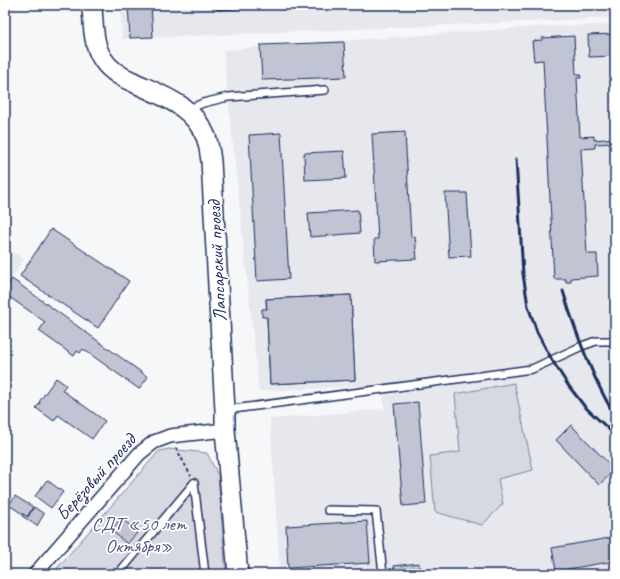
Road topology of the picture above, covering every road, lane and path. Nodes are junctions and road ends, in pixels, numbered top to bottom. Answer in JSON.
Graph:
{"nodes":[{"id":1,"x":92,"y":5,"type":"edge"},
{"id":2,"x":325,"y":90,"type":"dead end"},
{"id":3,"x":187,"y":110,"type":"junction"},
{"id":4,"x":615,"y":341,"type":"edge"},
{"id":5,"x":225,"y":410,"type":"junction"},
{"id":6,"x":225,"y":430,"type":"junction"},
{"id":7,"x":170,"y":436,"type":"junction"},
{"id":8,"x":194,"y":483,"type":"junction"},
{"id":9,"x":328,"y":510,"type":"dead end"},
{"id":10,"x":35,"y":574,"type":"edge"},
{"id":11,"x":118,"y":574,"type":"edge"},
{"id":12,"x":205,"y":574,"type":"edge"},
{"id":13,"x":238,"y":574,"type":"edge"},
{"id":14,"x":383,"y":574,"type":"edge"}],
"edges":[{"from":1,"to":3,"type":"street","name":"Лапсарский проезд"},
{"from":2,"to":3,"type":"lane"},
{"from":3,"to":5,"type":"street","name":"Лапсарский проезд"},
{"from":4,"to":5,"type":"lane"},
{"from":5,"to":6,"type":"street","name":"Лапсарский проезд"},
{"from":6,"to":7,"type":"street","name":"Берёзовый проезд"},
{"from":6,"to":13,"type":"street","name":"Лапсарский проезд"},
{"from":7,"to":8,"type":"path"},
{"from":7,"to":10,"type":"street","name":"Берёзовый проезд"},
{"from":8,"to":11,"type":"lane"},
{"from":8,"to":12,"type":"lane"},
{"from":9,"to":14,"type":"lane"}]}
